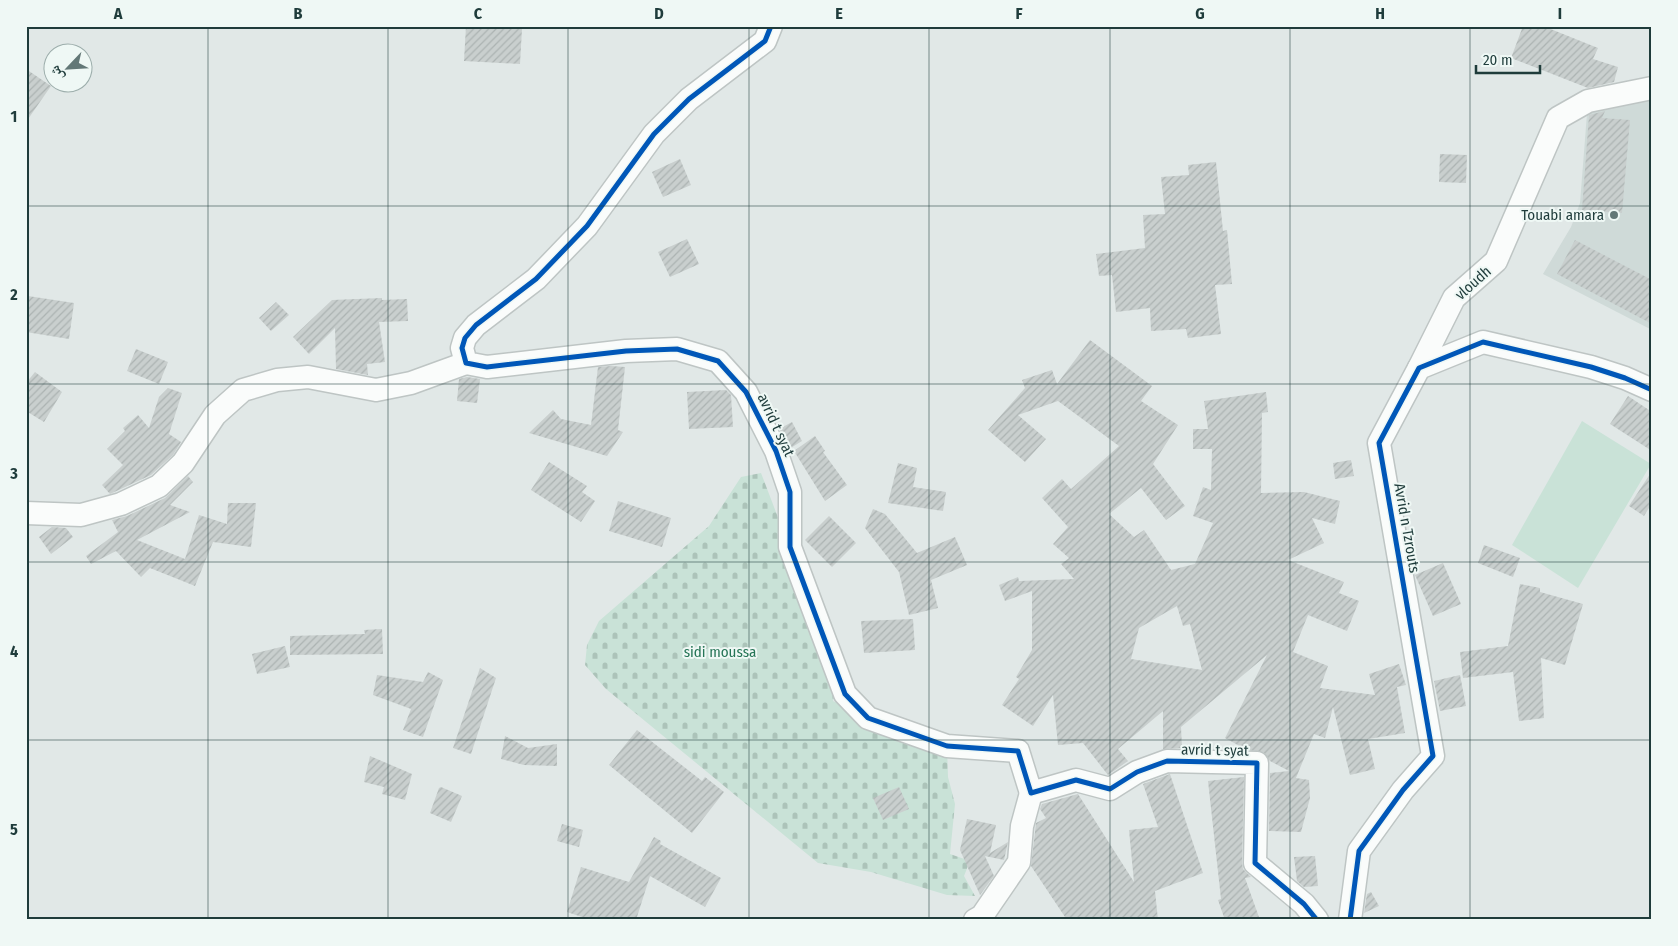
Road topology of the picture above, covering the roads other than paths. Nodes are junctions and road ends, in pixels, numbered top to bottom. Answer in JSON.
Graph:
{"nodes":[{"id":1,"x":771,"y":26,"type":"edge"},
{"id":2,"x":1652,"y":88,"type":"edge"},
{"id":3,"x":466,"y":363,"type":"junction"},
{"id":4,"x":1419,"y":368,"type":"junction"},
{"id":5,"x":1652,"y":390,"type":"edge"},
{"id":6,"x":26,"y":513,"type":"edge"},
{"id":7,"x":1030,"y":792,"type":"junction"},
{"id":8,"x":975,"y":920,"type":"edge"},
{"id":9,"x":1317,"y":920,"type":"edge"},
{"id":10,"x":1350,"y":920,"type":"edge"}],
"edges":[{"from":1,"to":3,"type":"street"},
{"from":2,"to":4,"type":"street","name":"vloudh"},
{"from":3,"to":6,"type":"street"},
{"from":3,"to":7,"type":"street","name":"avrid t syat"},
{"from":4,"to":5,"type":"street"},
{"from":4,"to":10,"type":"street","name":"Avrid n Tzrouts"},
{"from":7,"to":8,"type":"street"},
{"from":7,"to":9,"type":"street","name":"avrid t syat"}]}
